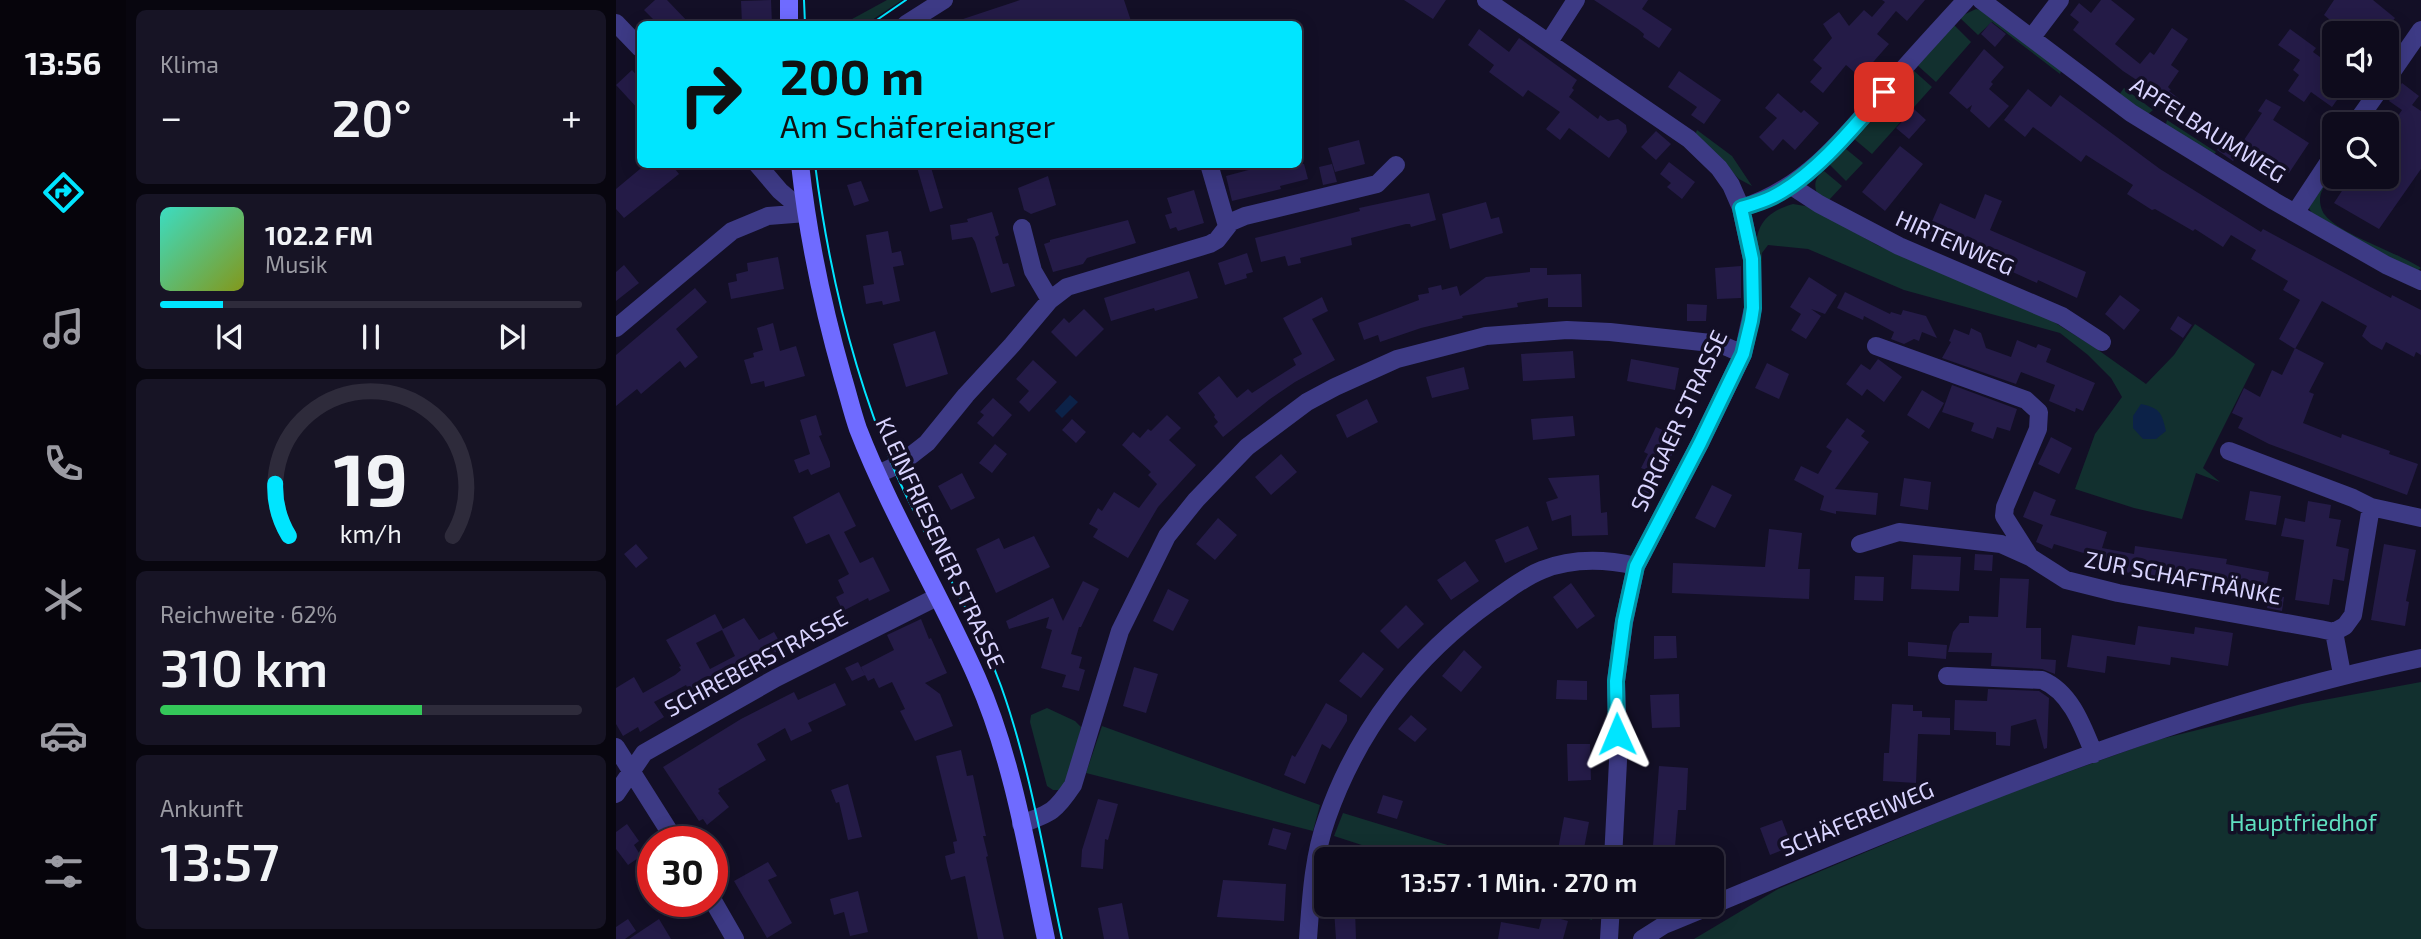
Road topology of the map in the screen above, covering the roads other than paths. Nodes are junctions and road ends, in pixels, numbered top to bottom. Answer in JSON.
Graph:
{"nodes":[{"id":1,"x":789,"y":0,"type":"edge"},
{"id":2,"x":944,"y":0,"type":"edge"},
{"id":3,"x":1486,"y":0,"type":"edge"},
{"id":4,"x":1576,"y":0,"type":"edge"},
{"id":5,"x":1966,"y":0,"type":"edge"},
{"id":6,"x":1981,"y":0,"type":"edge"},
{"id":7,"x":2060,"y":0,"type":"edge"},
{"id":8,"x":789,"y":21,"type":"edge"},
{"id":9,"x":911,"y":21,"type":"edge"},
{"id":10,"x":616,"y":23,"type":"edge"},
{"id":11,"x":2421,"y":30,"type":"edge"},
{"id":12,"x":2032,"y":37,"type":"junction"},
{"id":13,"x":1549,"y":42,"type":"junction"},
{"id":14,"x":637,"y":45,"type":"edge"},
{"id":15,"x":2399,"y":62,"type":"edge"},
{"id":16,"x":1396,"y":164,"type":"dead end"},
{"id":17,"x":760,"y":168,"type":"edge"},
{"id":18,"x":800,"y":168,"type":"edge"},
{"id":19,"x":1210,"y":168,"type":"edge"},
{"id":20,"x":2322,"y":172,"type":"edge"},
{"id":21,"x":1790,"y":185,"type":"junction"},
{"id":22,"x":1741,"y":208,"type":"junction"},
{"id":23,"x":2295,"y":213,"type":"junction"},
{"id":24,"x":806,"y":214,"type":"junction"},
{"id":25,"x":1227,"y":226,"type":"junction"},
{"id":26,"x":1022,"y":228,"type":"dead end"},
{"id":27,"x":2421,"y":281,"type":"edge"},
{"id":28,"x":1050,"y":300,"type":"junction"},
{"id":29,"x":616,"y":328,"type":"edge"},
{"id":30,"x":2102,"y":342,"type":"dead end"},
{"id":31,"x":1876,"y":346,"type":"dead end"},
{"id":32,"x":1743,"y":354,"type":"junction"},
{"id":33,"x":2229,"y":451,"type":"dead end"},
{"id":34,"x":878,"y":474,"type":"junction"},
{"id":35,"x":2371,"y":507,"type":"junction"},
{"id":36,"x":2421,"y":519,"type":"edge"},
{"id":37,"x":1860,"y":544,"type":"dead end"},
{"id":38,"x":2030,"y":557,"type":"junction"},
{"id":39,"x":1636,"y":566,"type":"junction"},
{"id":40,"x":937,"y":597,"type":"junction"},
{"id":41,"x":2333,"y":632,"type":"junction"},
{"id":42,"x":2421,"y":658,"type":"edge"},
{"id":43,"x":2343,"y":674,"type":"junction"},
{"id":44,"x":1947,"y":676,"type":"dead end"},
{"id":45,"x":616,"y":747,"type":"edge"},
{"id":46,"x":2094,"y":754,"type":"junction"},
{"id":47,"x":631,"y":773,"type":"junction"},
{"id":48,"x":616,"y":794,"type":"edge"},
{"id":49,"x":1021,"y":824,"type":"junction"},
{"id":50,"x":666,"y":826,"type":"edge"},
{"id":51,"x":1614,"y":847,"type":"edge"},
{"id":52,"x":722,"y":917,"type":"edge"},
{"id":53,"x":1610,"y":917,"type":"edge"},
{"id":54,"x":735,"y":939,"type":"edge"},
{"id":55,"x":1046,"y":939,"type":"edge"},
{"id":56,"x":1308,"y":939,"type":"edge"},
{"id":57,"x":1609,"y":939,"type":"edge"},
{"id":58,"x":1642,"y":939,"type":"edge"}],
"edges":[{"from":1,"to":8,"type":"street"},
{"from":2,"to":9,"type":"street"},
{"from":3,"to":13,"type":"street","name":"SORGAER STRASSE"},
{"from":4,"to":13,"type":"street"},
{"from":5,"to":21,"type":"street"},
{"from":6,"to":12,"type":"street","name":"APFELBAUMWEG"},
{"from":7,"to":12,"type":"street"},
{"from":10,"to":14,"type":"street"},
{"from":11,"to":15,"type":"street"},
{"from":12,"to":23,"type":"street","name":"APFELBAUMWEG"},
{"from":13,"to":22,"type":"street","name":"SORGAER STRASSE"},
{"from":16,"to":25,"type":"street"},
{"from":17,"to":24,"type":"street"},
{"from":18,"to":24,"type":"street","name":"KLEINFRIESENER STRASSE"},
{"from":19,"to":25,"type":"street"},
{"from":20,"to":23,"type":"street"},
{"from":21,"to":22,"type":"street"},
{"from":21,"to":30,"type":"street","name":"HIRTENWEG"},
{"from":22,"to":32,"type":"street","name":"SORGAER STRASSE"},
{"from":23,"to":27,"type":"street","name":"APFELBAUMWEG"},
{"from":24,"to":29,"type":"street"},
{"from":24,"to":34,"type":"street","name":"KLEINFRIESENER STRASSE"},
{"from":25,"to":28,"type":"street"},
{"from":26,"to":28,"type":"street"},
{"from":28,"to":34,"type":"street"},
{"from":31,"to":38,"type":"street","name":"ZUR SCHAFTRÄNKE"},
{"from":32,"to":39,"type":"street","name":"SORGAER STRASSE"},
{"from":32,"to":49,"type":"street"},
{"from":33,"to":35,"type":"street"},
{"from":34,"to":40,"type":"street","name":"KLEINFRIESENER STRASSE"},
{"from":35,"to":36,"type":"street"},
{"from":35,"to":41,"type":"street"},
{"from":37,"to":38,"type":"street","name":"ZUR SCHAFTRÄNKE"},
{"from":38,"to":41,"type":"street","name":"ZUR SCHAFTRÄNKE"},
{"from":39,"to":51,"type":"street","name":"SORGAER STRASSE"},
{"from":39,"to":56,"type":"street"},
{"from":40,"to":47,"type":"street","name":"SCHREBERSTRASSE"},
{"from":40,"to":49,"type":"street","name":"KLEINFRIESENER STRASSE"},
{"from":41,"to":43,"type":"street"},
{"from":42,"to":43,"type":"street","name":"SCHÄFEREIWEG"},
{"from":43,"to":46,"type":"street","name":"SCHÄFEREIWEG"},
{"from":44,"to":46,"type":"street"},
{"from":45,"to":47,"type":"street"},
{"from":46,"to":58,"type":"street","name":"SCHÄFEREIWEG"},
{"from":47,"to":48,"type":"street","name":"SCHREBERSTRASSE"},
{"from":47,"to":50,"type":"street"},
{"from":49,"to":55,"type":"street","name":"KLEINFRIESENER STRASSE"},
{"from":52,"to":54,"type":"street"},
{"from":53,"to":57,"type":"street"}]}
